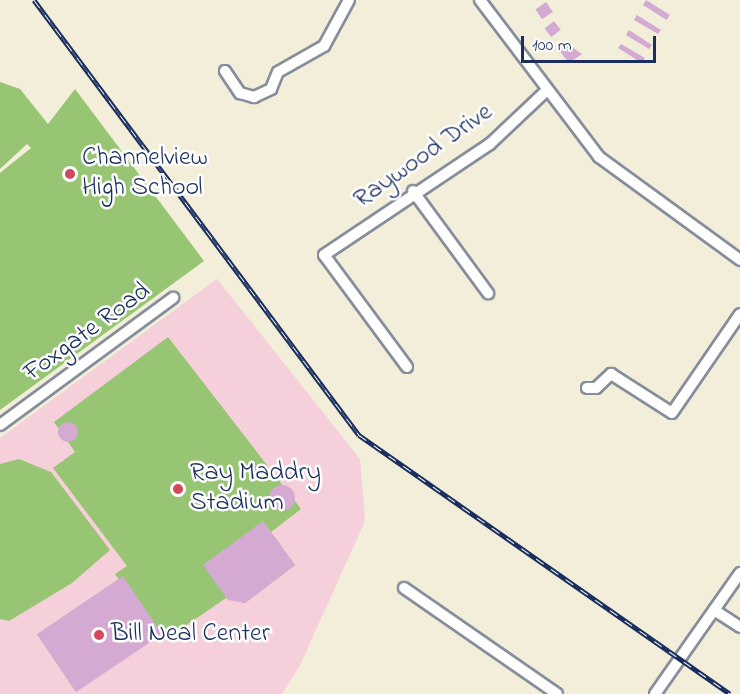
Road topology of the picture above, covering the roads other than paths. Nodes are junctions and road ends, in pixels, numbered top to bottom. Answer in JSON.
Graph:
{"nodes":[{"id":1,"x":349,"y":0,"type":"edge"},
{"id":2,"x":480,"y":0,"type":"edge"},
{"id":3,"x":225,"y":70,"type":"dead end"},
{"id":4,"x":546,"y":91,"type":"junction"},
{"id":5,"x":413,"y":191,"type":"junction"},
{"id":6,"x":740,"y":260,"type":"edge"},
{"id":7,"x":488,"y":293,"type":"dead end"},
{"id":8,"x":173,"y":298,"type":"dead end"},
{"id":9,"x":740,"y":314,"type":"edge"},
{"id":10,"x":407,"y":367,"type":"dead end"},
{"id":11,"x":587,"y":388,"type":"dead end"},
{"id":12,"x":0,"y":425,"type":"edge"},
{"id":13,"x":740,"y":573,"type":"edge"},
{"id":14,"x":404,"y":588,"type":"dead end"},
{"id":15,"x":714,"y":610,"type":"junction"},
{"id":16,"x":740,"y":627,"type":"edge"},
{"id":17,"x":557,"y":694,"type":"edge"},
{"id":18,"x":655,"y":694,"type":"edge"}],
"edges":[{"from":1,"to":3,"type":"street"},
{"from":2,"to":4,"type":"street"},
{"from":4,"to":5,"type":"street","name":"Raywood Drive"},
{"from":4,"to":6,"type":"street"},
{"from":5,"to":7,"type":"street"},
{"from":5,"to":10,"type":"street","name":"Raywood Drive"},
{"from":8,"to":12,"type":"street","name":"Foxgate Road"},
{"from":9,"to":11,"type":"street"},
{"from":13,"to":15,"type":"street"},
{"from":14,"to":17,"type":"street"},
{"from":15,"to":16,"type":"street"},
{"from":15,"to":18,"type":"street"}]}
